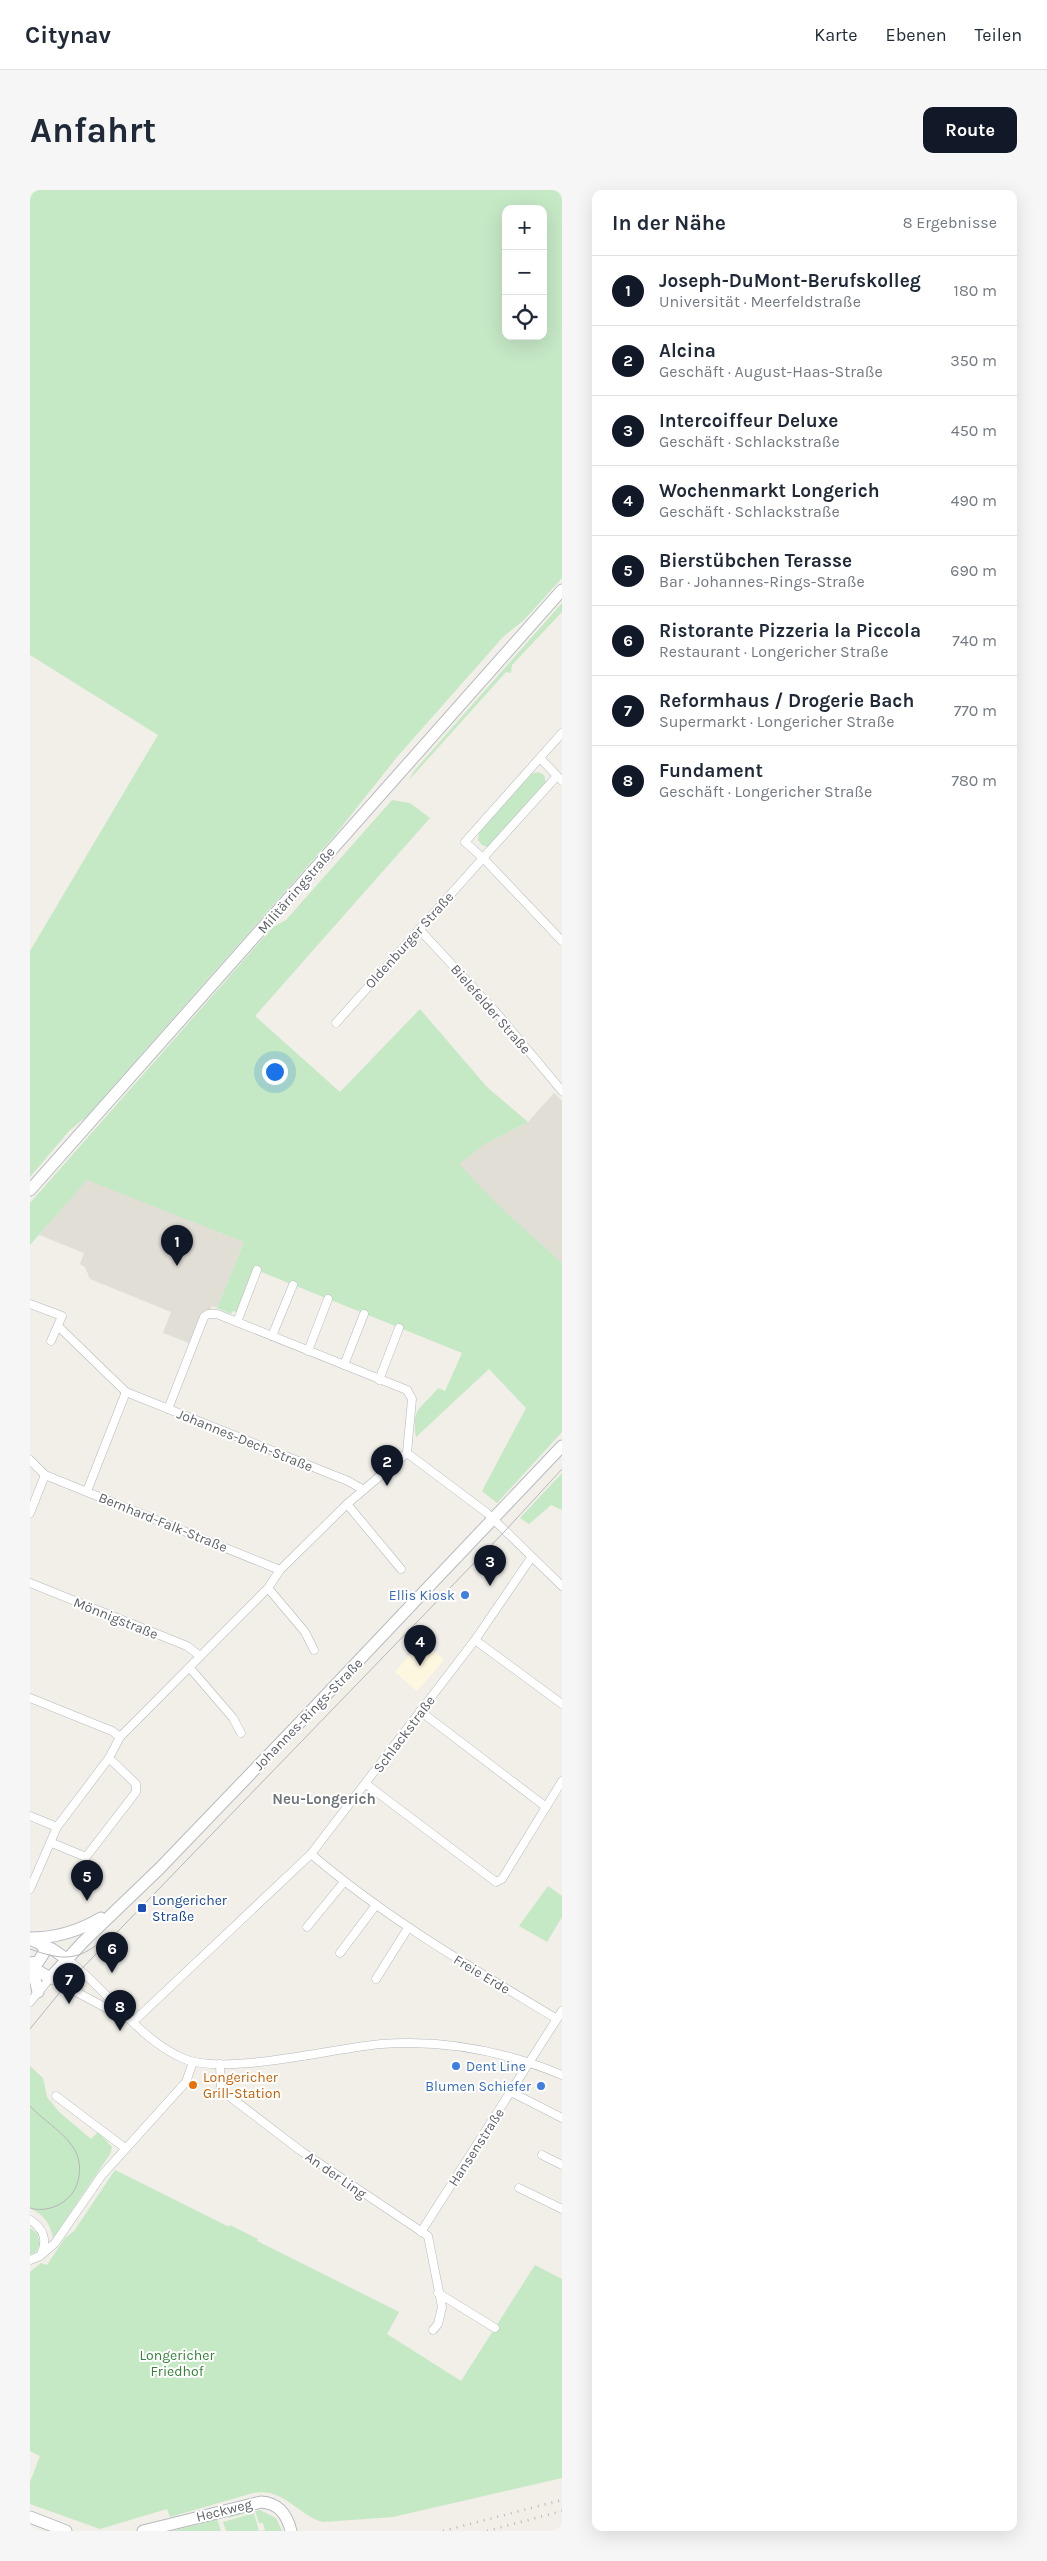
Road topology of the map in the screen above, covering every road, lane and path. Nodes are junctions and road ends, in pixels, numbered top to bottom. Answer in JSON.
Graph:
{"nodes":[{"id":1,"x":562,"y":590,"type":"edge"},
{"id":2,"x":562,"y":733,"type":"edge"},
{"id":3,"x":540,"y":758,"type":"junction"},
{"id":4,"x":560,"y":778,"type":"edge"},
{"id":5,"x":483,"y":858,"type":"junction"},
{"id":6,"x":419,"y":929,"type":"junction"},
{"id":7,"x":562,"y":941,"type":"edge"},
{"id":8,"x":336,"y":1023,"type":"dead end"},
{"id":9,"x":561,"y":1087,"type":"edge"},
{"id":10,"x":30,"y":1190,"type":"edge"},
{"id":11,"x":257,"y":1270,"type":"dead end"},
{"id":12,"x":293,"y":1285,"type":"dead end"},
{"id":13,"x":328,"y":1299,"type":"dead end"},
{"id":14,"x":30,"y":1304,"type":"edge"},
{"id":15,"x":364,"y":1314,"type":"dead end"},
{"id":16,"x":237,"y":1322,"type":"junction"},
{"id":17,"x":58,"y":1326,"type":"junction"},
{"id":18,"x":399,"y":1328,"type":"dead end"},
{"id":19,"x":272,"y":1336,"type":"junction"},
{"id":20,"x":52,"y":1341,"type":"dead end"},
{"id":21,"x":308,"y":1351,"type":"junction"},
{"id":22,"x":344,"y":1365,"type":"junction"},
{"id":23,"x":379,"y":1380,"type":"junction"},
{"id":24,"x":126,"y":1392,"type":"junction"},
{"id":25,"x":168,"y":1409,"type":"junction"},
{"id":26,"x":562,"y":1446,"type":"edge"},
{"id":27,"x":406,"y":1453,"type":"junction"},
{"id":28,"x":30,"y":1460,"type":"edge"},
{"id":29,"x":45,"y":1475,"type":"junction"},
{"id":30,"x":362,"y":1489,"type":"junction"},
{"id":31,"x":87,"y":1491,"type":"junction"},
{"id":32,"x":347,"y":1504,"type":"junction"},
{"id":33,"x":30,"y":1513,"type":"edge"},
{"id":34,"x":494,"y":1520,"type":"junction"},
{"id":35,"x":532,"y":1558,"type":"junction"},
{"id":36,"x":401,"y":1569,"type":"dead end"},
{"id":37,"x":280,"y":1570,"type":"junction"},
{"id":38,"x":30,"y":1583,"type":"edge"},
{"id":39,"x":562,"y":1586,"type":"edge"},
{"id":40,"x":268,"y":1588,"type":"junction"},
{"id":41,"x":475,"y":1640,"type":"junction"},
{"id":42,"x":314,"y":1650,"type":"dead end"},
{"id":43,"x":200,"y":1656,"type":"junction"},
{"id":44,"x":190,"y":1668,"type":"junction"},
{"id":45,"x":30,"y":1698,"type":"edge"},
{"id":46,"x":562,"y":1704,"type":"edge"},
{"id":47,"x":420,"y":1711,"type":"junction"},
{"id":48,"x":241,"y":1732,"type":"dead end"},
{"id":49,"x":120,"y":1737,"type":"junction"},
{"id":50,"x":109,"y":1758,"type":"junction"},
{"id":51,"x":562,"y":1781,"type":"edge"},
{"id":52,"x":366,"y":1784,"type":"junction"},
{"id":53,"x":546,"y":1807,"type":"junction"},
{"id":54,"x":30,"y":1816,"type":"edge"},
{"id":55,"x":58,"y":1827,"type":"junction"},
{"id":56,"x":52,"y":1843,"type":"junction"},
{"id":57,"x":311,"y":1854,"type":"junction"},
{"id":58,"x":344,"y":1882,"type":"junction"},
{"id":59,"x":30,"y":1889,"type":"edge"},
{"id":60,"x":376,"y":1905,"type":"junction"},
{"id":61,"x":117,"y":1908,"type":"junction"},
{"id":62,"x":307,"y":1927,"type":"dead end"},
{"id":63,"x":408,"y":1928,"type":"junction"},
{"id":64,"x":34,"y":1940,"type":"edge"},
{"id":65,"x":340,"y":1953,"type":"dead end"},
{"id":66,"x":68,"y":1960,"type":"junction"},
{"id":67,"x":30,"y":1965,"type":"edge"},
{"id":68,"x":30,"y":1973,"type":"edge"},
{"id":69,"x":50,"y":1978,"type":"junction"},
{"id":70,"x":376,"y":1979,"type":"dead end"},
{"id":71,"x":38,"y":1992,"type":"junction"},
{"id":72,"x":30,"y":2002,"type":"edge"},
{"id":73,"x":562,"y":2011,"type":"edge"},
{"id":74,"x":557,"y":2019,"type":"junction"},
{"id":75,"x":133,"y":2022,"type":"junction"},
{"id":76,"x":193,"y":2062,"type":"junction"},
{"id":77,"x":530,"y":2062,"type":"junction"},
{"id":78,"x":220,"y":2064,"type":"junction"},
{"id":79,"x":562,"y":2075,"type":"edge"},
{"id":80,"x":511,"y":2092,"type":"junction"},
{"id":81,"x":56,"y":2096,"type":"dead end"},
{"id":82,"x":562,"y":2118,"type":"edge"},
{"id":83,"x":125,"y":2148,"type":"junction"},
{"id":84,"x":542,"y":2155,"type":"dead end"},
{"id":85,"x":562,"y":2165,"type":"edge"},
{"id":86,"x":519,"y":2188,"type":"dead end"},
{"id":87,"x":562,"y":2208,"type":"edge"},
{"id":88,"x":30,"y":2220,"type":"edge"},
{"id":89,"x":421,"y":2232,"type":"junction"},
{"id":90,"x":40,"y":2256,"type":"junction"},
{"id":91,"x":30,"y":2260,"type":"edge"},
{"id":92,"x":438,"y":2293,"type":"junction"},
{"id":93,"x":495,"y":2328,"type":"dead end"},
{"id":94,"x":433,"y":2330,"type":"dead end"},
{"id":95,"x":30,"y":2517,"type":"edge"},
{"id":96,"x":66,"y":2531,"type":"edge"},
{"id":97,"x":143,"y":2531,"type":"edge"},
{"id":98,"x":291,"y":2531,"type":"edge"}],
"edges":[{"from":1,"to":10,"type":"street","name":"Militärringstraße"},
{"from":2,"to":3,"type":"street"},
{"from":3,"to":4,"type":"street","name":"Oldenburger Straße"},
{"from":3,"to":5,"type":"street"},
{"from":4,"to":5,"type":"street","name":"Oldenburger Straße"},
{"from":5,"to":6,"type":"street","name":"Oldenburger Straße"},
{"from":5,"to":7,"type":"street"},
{"from":6,"to":8,"type":"street","name":"Oldenburger Straße"},
{"from":6,"to":9,"type":"street","name":"Bielefelder Straße"},
{"from":11,"to":16,"type":"street"},
{"from":12,"to":19,"type":"street"},
{"from":13,"to":21,"type":"street"},
{"from":14,"to":17,"type":"street","name":"Johannes-Dech-Straße"},
{"from":15,"to":22,"type":"street"},
{"from":16,"to":19,"type":"street"},
{"from":16,"to":25,"type":"street"},
{"from":17,"to":20,"type":"street"},
{"from":17,"to":24,"type":"street","name":"Johannes-Dech-Straße"},
{"from":18,"to":23,"type":"street"},
{"from":19,"to":21,"type":"street"},
{"from":21,"to":22,"type":"street"},
{"from":22,"to":23,"type":"street"},
{"from":23,"to":27,"type":"street"},
{"from":24,"to":25,"type":"street","name":"Johannes-Dech-Straße"},
{"from":24,"to":31,"type":"street"},
{"from":25,"to":30,"type":"street","name":"Johannes-Dech-Straße"},
{"from":26,"to":34,"type":"street","name":"Johannes-Rings-Straße"},
{"from":27,"to":30,"type":"street"},
{"from":27,"to":34,"type":"street"},
{"from":28,"to":29,"type":"street","name":"Bernhard-Falk-Straße"},
{"from":29,"to":31,"type":"street","name":"Bernhard-Falk-Straße"},
{"from":29,"to":33,"type":"street"},
{"from":30,"to":32,"type":"street"},
{"from":31,"to":37,"type":"street","name":"Bernhard-Falk-Straße"},
{"from":32,"to":36,"type":"street"},
{"from":32,"to":37,"type":"street"},
{"from":34,"to":35,"type":"street"},
{"from":34,"to":61,"type":"street","name":"Johannes-Rings-Straße"},
{"from":35,"to":39,"type":"street"},
{"from":35,"to":41,"type":"street","name":"Schlackstraße"},
{"from":37,"to":40,"type":"street"},
{"from":38,"to":43,"type":"street","name":"Mönnigstraße"},
{"from":40,"to":42,"type":"street"},
{"from":40,"to":43,"type":"street"},
{"from":41,"to":46,"type":"street"},
{"from":41,"to":47,"type":"street","name":"Schlackstraße"},
{"from":43,"to":44,"type":"street"},
{"from":44,"to":48,"type":"street"},
{"from":44,"to":49,"type":"street"},
{"from":45,"to":49,"type":"street"},
{"from":47,"to":52,"type":"street","name":"Schlackstraße"},
{"from":47,"to":53,"type":"street"},
{"from":49,"to":50,"type":"street"},
{"from":50,"to":55,"type":"street"},
{"from":50,"to":56,"type":"street"},
{"from":51,"to":53,"type":"street"},
{"from":52,"to":53,"type":"street"},
{"from":52,"to":57,"type":"street","name":"Schlackstraße"},
{"from":54,"to":55,"type":"street"},
{"from":55,"to":56,"type":"street"},
{"from":56,"to":59,"type":"street"},
{"from":57,"to":58,"type":"street","name":"Freie Erde"},
{"from":57,"to":75,"type":"street","name":"Schlackstraße"},
{"from":58,"to":60,"type":"street","name":"Freie Erde"},
{"from":58,"to":62,"type":"street"},
{"from":60,"to":63,"type":"street","name":"Freie Erde"},
{"from":60,"to":65,"type":"street"},
{"from":61,"to":64,"type":"street"},
{"from":61,"to":66,"type":"street","name":"Johannes-Rings-Straße"},
{"from":63,"to":70,"type":"street"},
{"from":63,"to":74,"type":"street","name":"Freie Erde"},
{"from":64,"to":66,"type":"street"},
{"from":64,"to":67,"type":"street"},
{"from":66,"to":69,"type":"street","name":"Johannes-Rings-Straße"},
{"from":66,"to":75,"type":"street"},
{"from":67,"to":69,"type":"street"},
{"from":68,"to":71,"type":"street"},
{"from":69,"to":71,"type":"street"},
{"from":69,"to":75,"type":"street"},
{"from":71,"to":72,"type":"street"},
{"from":73,"to":74,"type":"street","name":"Hansenstraße"},
{"from":74,"to":77,"type":"street","name":"Hansenstraße"},
{"from":75,"to":76,"type":"street"},
{"from":76,"to":78,"type":"street"},
{"from":76,"to":83,"type":"street"},
{"from":77,"to":78,"type":"street"},
{"from":77,"to":79,"type":"street"},
{"from":77,"to":80,"type":"street","name":"Hansenstraße"},
{"from":78,"to":89,"type":"street","name":"An der Ling"},
{"from":80,"to":82,"type":"street"},
{"from":80,"to":89,"type":"street","name":"Hansenstraße"},
{"from":81,"to":83,"type":"street"},
{"from":83,"to":90,"type":"street"},
{"from":84,"to":85,"type":"street"},
{"from":86,"to":87,"type":"street"},
{"from":88,"to":90,"type":"street"},
{"from":89,"to":92,"type":"street"},
{"from":90,"to":91,"type":"street"},
{"from":92,"to":93,"type":"street"},
{"from":92,"to":94,"type":"street"},
{"from":95,"to":96,"type":"street"},
{"from":97,"to":98,"type":"street","name":"Heckweg"}]}
